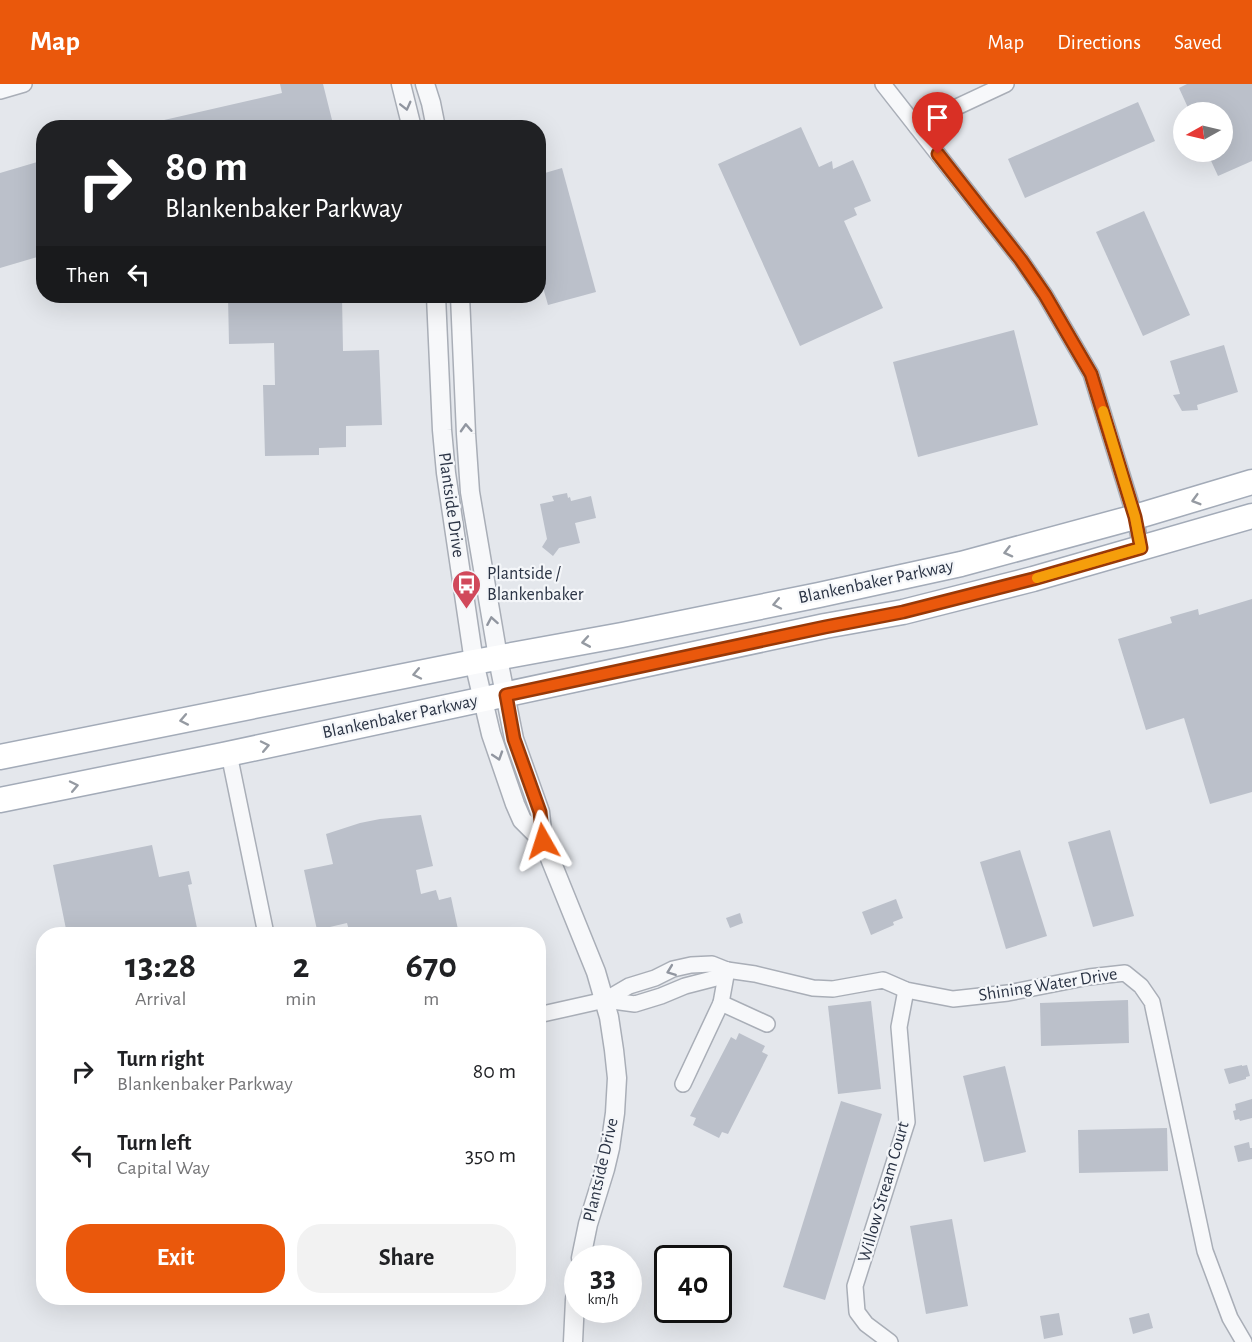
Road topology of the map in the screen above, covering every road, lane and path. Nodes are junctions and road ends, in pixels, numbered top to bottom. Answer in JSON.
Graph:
{"nodes":[{"id":1,"x":24,"y":84,"type":"edge"},
{"id":2,"x":400,"y":84,"type":"edge"},
{"id":3,"x":425,"y":84,"type":"edge"},
{"id":4,"x":883,"y":84,"type":"edge"},
{"id":5,"x":1006,"y":84,"type":"edge"},
{"id":6,"x":0,"y":91,"type":"edge"},
{"id":7,"x":410,"y":120,"type":"edge"},
{"id":8,"x":434,"y":120,"type":"edge"},
{"id":9,"x":916,"y":126,"type":"junction"},
{"id":10,"x":436,"y":303,"type":"edge"},
{"id":11,"x":460,"y":303,"type":"edge"},
{"id":12,"x":439,"y":354,"type":"junction"},
{"id":13,"x":462,"y":354,"type":"junction"},
{"id":14,"x":1252,"y":482,"type":"edge"},
{"id":15,"x":1252,"y":516,"type":"edge"},
{"id":16,"x":1135,"y":517,"type":"junction"},
{"id":17,"x":1141,"y":548,"type":"junction"},
{"id":18,"x":498,"y":657,"type":"junction"},
{"id":19,"x":474,"y":662,"type":"junction"},
{"id":20,"x":506,"y":695,"type":"junction"},
{"id":21,"x":482,"y":700,"type":"junction"},
{"id":22,"x":229,"y":754,"type":"junction"},
{"id":23,"x":0,"y":758,"type":"edge"},
{"id":24,"x":0,"y":800,"type":"edge"},
{"id":25,"x":543,"y":841,"type":"junction"},
{"id":26,"x":265,"y":927,"type":"edge"},
{"id":27,"x":727,"y":970,"type":"junction"},
{"id":28,"x":906,"y":990,"type":"junction"},
{"id":29,"x":604,"y":1000,"type":"junction"},
{"id":30,"x":721,"y":1003,"type":"junction"},
{"id":31,"x":546,"y":1013,"type":"edge"},
{"id":32,"x":767,"y":1024,"type":"dead end"},
{"id":33,"x":683,"y":1084,"type":"dead end"},
{"id":34,"x":584,"y":1245,"type":"edge"},
{"id":35,"x":574,"y":1323,"type":"edge"},
{"id":36,"x":573,"y":1342,"type":"edge"},
{"id":37,"x":890,"y":1342,"type":"edge"},
{"id":38,"x":1244,"y":1342,"type":"edge"}],
"edges":[{"from":1,"to":6,"type":"street"},
{"from":2,"to":7,"type":"street","one_way":true},
{"from":3,"to":8,"type":"street"},
{"from":4,"to":9,"type":"street"},
{"from":5,"to":9,"type":"street"},
{"from":9,"to":16,"type":"street"},
{"from":10,"to":12,"type":"street","name":"Plantside Drive"},
{"from":11,"to":13,"type":"street","name":"Plantside Drive"},
{"from":12,"to":13,"type":"street"},
{"from":12,"to":19,"type":"street","name":"Plantside Drive"},
{"from":18,"to":13,"type":"street","name":"Plantside Drive","one_way":true},
{"from":14,"to":16,"type":"main road","name":"Blankenbaker Parkway","one_way":true},
{"from":15,"to":17,"type":"main road","name":"Blankenbaker Parkway"},
{"from":16,"to":17,"type":"street"},
{"from":16,"to":18,"type":"main road","name":"Blankenbaker Parkway","one_way":true},
{"from":17,"to":20,"type":"main road","name":"Blankenbaker Parkway"},
{"from":18,"to":19,"type":"main road","name":"Blankenbaker Parkway"},
{"from":18,"to":20,"type":"street","name":"Plantside Drive"},
{"from":19,"to":21,"type":"street","name":"Plantside Drive"},
{"from":19,"to":23,"type":"main road","name":"Blankenbaker Parkway","one_way":true},
{"from":20,"to":21,"type":"main road","name":"Blankenbaker Parkway"},
{"from":20,"to":25,"type":"street","name":"Plantside Drive"},
{"from":22,"to":21,"type":"main road","name":"Blankenbaker Parkway","one_way":true},
{"from":21,"to":25,"type":"street","name":"Plantside Drive","one_way":true},
{"from":24,"to":22,"type":"main road","name":"Blankenbaker Parkway","one_way":true},
{"from":22,"to":26,"type":"street"},
{"from":25,"to":29,"type":"street","name":"Plantside Drive"},
{"from":27,"to":28,"type":"street","name":"Shining Water Drive"},
{"from":27,"to":29,"type":"street","name":"Shining Water Drive"},
{"from":27,"to":30,"type":"street"},
{"from":28,"to":37,"type":"street","name":"Willow Stream Court"},
{"from":28,"to":38,"type":"street","name":"Shining Water Drive"},
{"from":29,"to":31,"type":"street","name":"Shining Water Drive"},
{"from":29,"to":34,"type":"street","name":"Plantside Drive"},
{"from":30,"to":32,"type":"street"},
{"from":30,"to":33,"type":"street"},
{"from":35,"to":36,"type":"street"}]}
